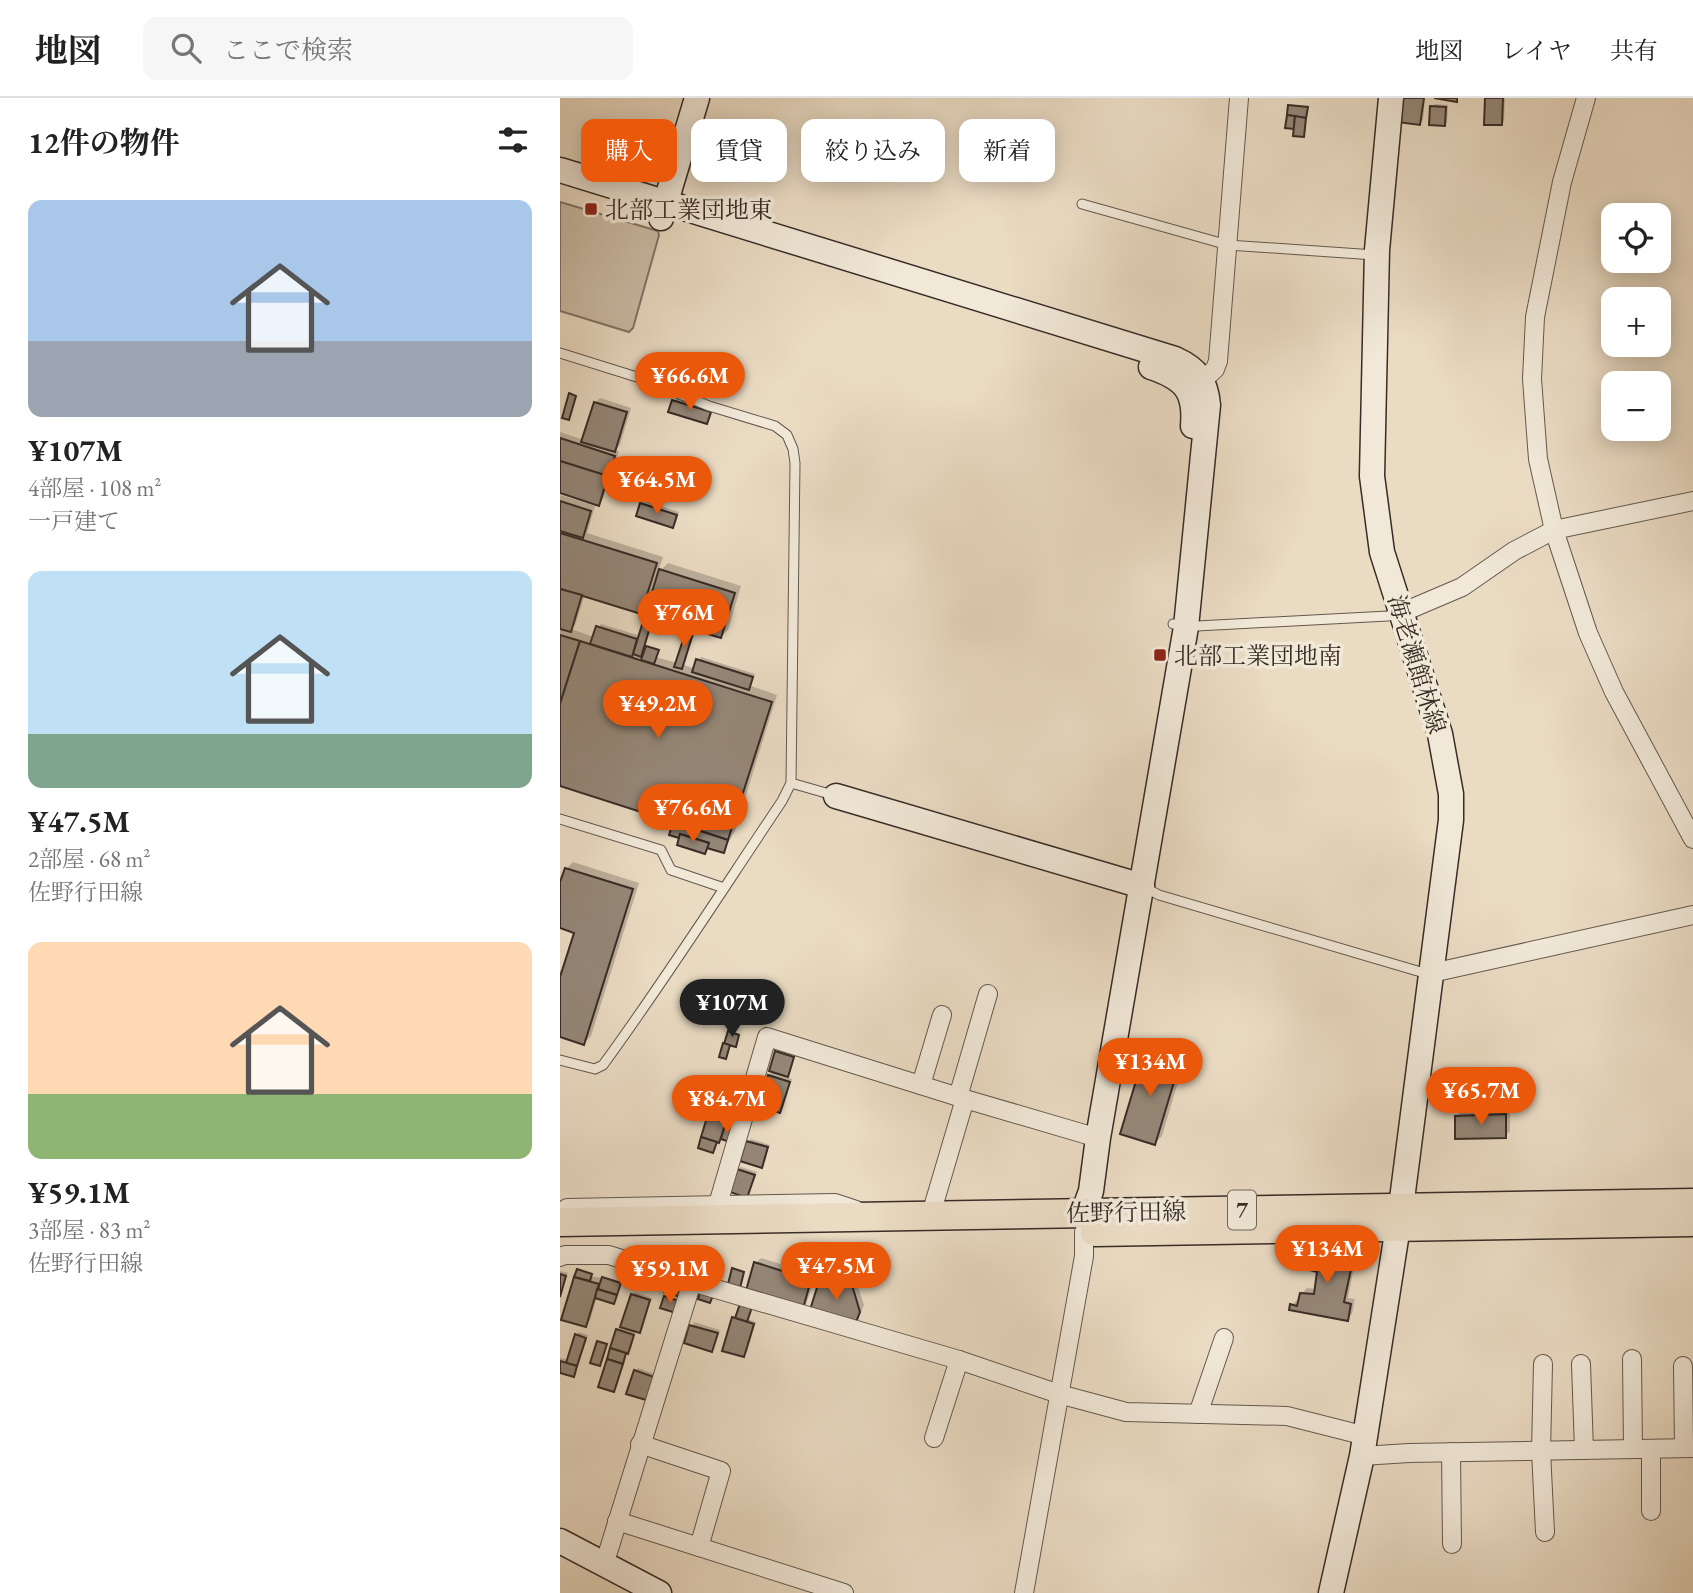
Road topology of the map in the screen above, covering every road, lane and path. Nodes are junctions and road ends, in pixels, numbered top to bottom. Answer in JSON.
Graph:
{"nodes":[{"id":1,"x":697,"y":98,"type":"edge"},
{"id":2,"x":1239,"y":98,"type":"edge"},
{"id":3,"x":1391,"y":98,"type":"edge"},
{"id":4,"x":1586,"y":98,"type":"edge"},
{"id":5,"x":560,"y":170,"type":"edge"},
{"id":6,"x":560,"y":187,"type":"edge"},
{"id":7,"x":1082,"y":204,"type":"dead end"},
{"id":8,"x":663,"y":210,"type":"junction"},
{"id":9,"x":1228,"y":245,"type":"junction"},
{"id":10,"x":1377,"y":256,"type":"junction"},
{"id":11,"x":560,"y":353,"type":"edge"},
{"id":12,"x":1203,"y":380,"type":"junction"},
{"id":13,"x":1693,"y":502,"type":"edge"},
{"id":14,"x":1554,"y":530,"type":"junction"},
{"id":15,"x":1401,"y":613,"type":"junction"},
{"id":16,"x":1180,"y":625,"type":"junction"},
{"id":17,"x":791,"y":783,"type":"junction"},
{"id":18,"x":836,"y":796,"type":"joint"},
{"id":19,"x":560,"y":819,"type":"edge"},
{"id":20,"x":1693,"y":839,"type":"edge"},
{"id":21,"x":1136,"y":884,"type":"junction"},
{"id":22,"x":724,"y":888,"type":"junction"},
{"id":23,"x":1693,"y":915,"type":"edge"},
{"id":24,"x":1432,"y":973,"type":"junction"},
{"id":25,"x":988,"y":994,"type":"dead end"},
{"id":26,"x":942,"y":1015,"type":"dead end"},
{"id":27,"x":560,"y":1060,"type":"edge"},
{"id":28,"x":921,"y":1085,"type":"junction"},
{"id":29,"x":962,"y":1098,"type":"junction"},
{"id":30,"x":1091,"y":1135,"type":"junction"},
{"id":31,"x":1693,"y":1203,"type":"edge"},
{"id":32,"x":718,"y":1204,"type":"junction"},
{"id":33,"x":560,"y":1208,"type":"edge"},
{"id":34,"x":931,"y":1214,"type":"junction"},
{"id":35,"x":873,"y":1216,"type":"junction"},
{"id":36,"x":1399,"y":1218,"type":"junction"},
{"id":37,"x":560,"y":1222,"type":"edge"},
{"id":38,"x":1693,"y":1222,"type":"edge"},
{"id":39,"x":1083,"y":1223,"type":"junction"},
{"id":40,"x":829,"y":1226,"type":"junction"},
{"id":41,"x":560,"y":1241,"type":"edge"},
{"id":42,"x":560,"y":1257,"type":"edge"},
{"id":43,"x":692,"y":1282,"type":"junction"},
{"id":44,"x":1224,"y":1338,"type":"dead end"},
{"id":45,"x":1632,"y":1359,"type":"dead end"},
{"id":46,"x":959,"y":1360,"type":"junction"},
{"id":47,"x":1543,"y":1364,"type":"dead end"},
{"id":48,"x":1581,"y":1364,"type":"dead end"},
{"id":49,"x":1683,"y":1366,"type":"dead end"},
{"id":50,"x":1059,"y":1394,"type":"junction"},
{"id":51,"x":1198,"y":1414,"type":"junction"},
{"id":52,"x":934,"y":1438,"type":"dead end"},
{"id":53,"x":640,"y":1444,"type":"junction"},
{"id":54,"x":1364,"y":1446,"type":"junction"},
{"id":55,"x":1688,"y":1448,"type":"edge"},
{"id":56,"x":1642,"y":1449,"type":"junction"},
{"id":57,"x":1584,"y":1450,"type":"junction"},
{"id":58,"x":1541,"y":1451,"type":"junction"},
{"id":59,"x":1451,"y":1452,"type":"junction"},
{"id":60,"x":1651,"y":1511,"type":"dead end"},
{"id":61,"x":617,"y":1521,"type":"junction"},
{"id":62,"x":1545,"y":1532,"type":"dead end"},
{"id":63,"x":560,"y":1541,"type":"edge"},
{"id":64,"x":1452,"y":1544,"type":"dead end"},
{"id":65,"x":699,"y":1547,"type":"junction"},
{"id":66,"x":604,"y":1565,"type":"junction"},
{"id":67,"x":659,"y":1593,"type":"edge"},
{"id":68,"x":844,"y":1593,"type":"edge"},
{"id":69,"x":1024,"y":1593,"type":"edge"},
{"id":70,"x":1331,"y":1593,"type":"edge"}],
"edges":[{"from":1,"to":8,"type":"street"},
{"from":2,"to":9,"type":"street"},
{"from":3,"to":10,"type":"street","name":"海老瀬館林線"},
{"from":4,"to":14,"type":"street"},
{"from":5,"to":8,"type":"street"},
{"from":6,"to":8,"type":"street"},
{"from":7,"to":9,"type":"lane"},
{"from":8,"to":12,"type":"street"},
{"from":8,"to":16,"type":"street"},
{"from":9,"to":10,"type":"lane"},
{"from":9,"to":12,"type":"street"},
{"from":10,"to":15,"type":"street","name":"海老瀬館林線"},
{"from":11,"to":17,"type":"lane"},
{"from":12,"to":16,"type":"street"},
{"from":13,"to":14,"type":"street"},
{"from":14,"to":15,"type":"street"},
{"from":14,"to":20,"type":"street"},
{"from":15,"to":16,"type":"lane"},
{"from":15,"to":24,"type":"street","name":"海老瀬館林線"},
{"from":16,"to":21,"type":"street"},
{"from":17,"to":18,"type":"lane"},
{"from":17,"to":22,"type":"lane"},
{"from":18,"to":21,"type":"street"},
{"from":19,"to":22,"type":"lane"},
{"from":21,"to":24,"type":"lane"},
{"from":21,"to":30,"type":"street"},
{"from":22,"to":27,"type":"lane"},
{"from":23,"to":24,"type":"street"},
{"from":24,"to":36,"type":"street","name":"海老瀬館林線"},
{"from":25,"to":29,"type":"street"},
{"from":26,"to":28,"type":"street"},
{"from":28,"to":29,"type":"street"},
{"from":28,"to":32,"type":"street"},
{"from":29,"to":30,"type":"street"},
{"from":29,"to":34,"type":"street"},
{"from":30,"to":39,"type":"street"},
{"from":31,"to":36,"type":"main road","name":"佐野行田線","number":"7"},
{"from":32,"to":33,"type":"street"},
{"from":32,"to":35,"type":"street"},
{"from":34,"to":35,"type":"main road","name":"佐野行田線","number":"7"},
{"from":34,"to":39,"type":"main road","name":"佐野行田線","number":"7"},
{"from":35,"to":40,"type":"main road","name":"佐野行田線","number":"7"},
{"from":36,"to":38,"type":"main road","name":"佐野行田線","number":"7"},
{"from":36,"to":39,"type":"main road","name":"佐野行田線","number":"7"},
{"from":36,"to":54,"type":"street","name":"海老瀬館林線"},
{"from":37,"to":40,"type":"main road","name":"佐野行田線","number":"7"},
{"from":39,"to":40,"type":"main road","name":"佐野行田線","number":"7"},
{"from":39,"to":50,"type":"street"},
{"from":40,"to":41,"type":"main road","name":"佐野行田線","number":"7"},
{"from":42,"to":43,"type":"street"},
{"from":43,"to":46,"type":"street"},
{"from":43,"to":53,"type":"street"},
{"from":44,"to":51,"type":"street"},
{"from":45,"to":56,"type":"street"},
{"from":46,"to":50,"type":"street"},
{"from":46,"to":52,"type":"street"},
{"from":47,"to":58,"type":"street"},
{"from":48,"to":57,"type":"street"},
{"from":49,"to":55,"type":"street"},
{"from":50,"to":51,"type":"street"},
{"from":50,"to":69,"type":"street"},
{"from":51,"to":54,"type":"street"},
{"from":53,"to":61,"type":"street"},
{"from":53,"to":65,"type":"street"},
{"from":54,"to":59,"type":"street"},
{"from":54,"to":70,"type":"street","name":"海老瀬館林線"},
{"from":55,"to":56,"type":"street"},
{"from":56,"to":57,"type":"street"},
{"from":56,"to":60,"type":"street"},
{"from":57,"to":58,"type":"street"},
{"from":58,"to":59,"type":"street"},
{"from":58,"to":62,"type":"street"},
{"from":59,"to":64,"type":"street"},
{"from":61,"to":65,"type":"street"},
{"from":61,"to":66,"type":"street"},
{"from":63,"to":66,"type":"street"},
{"from":65,"to":68,"type":"street"},
{"from":66,"to":67,"type":"street"}]}
